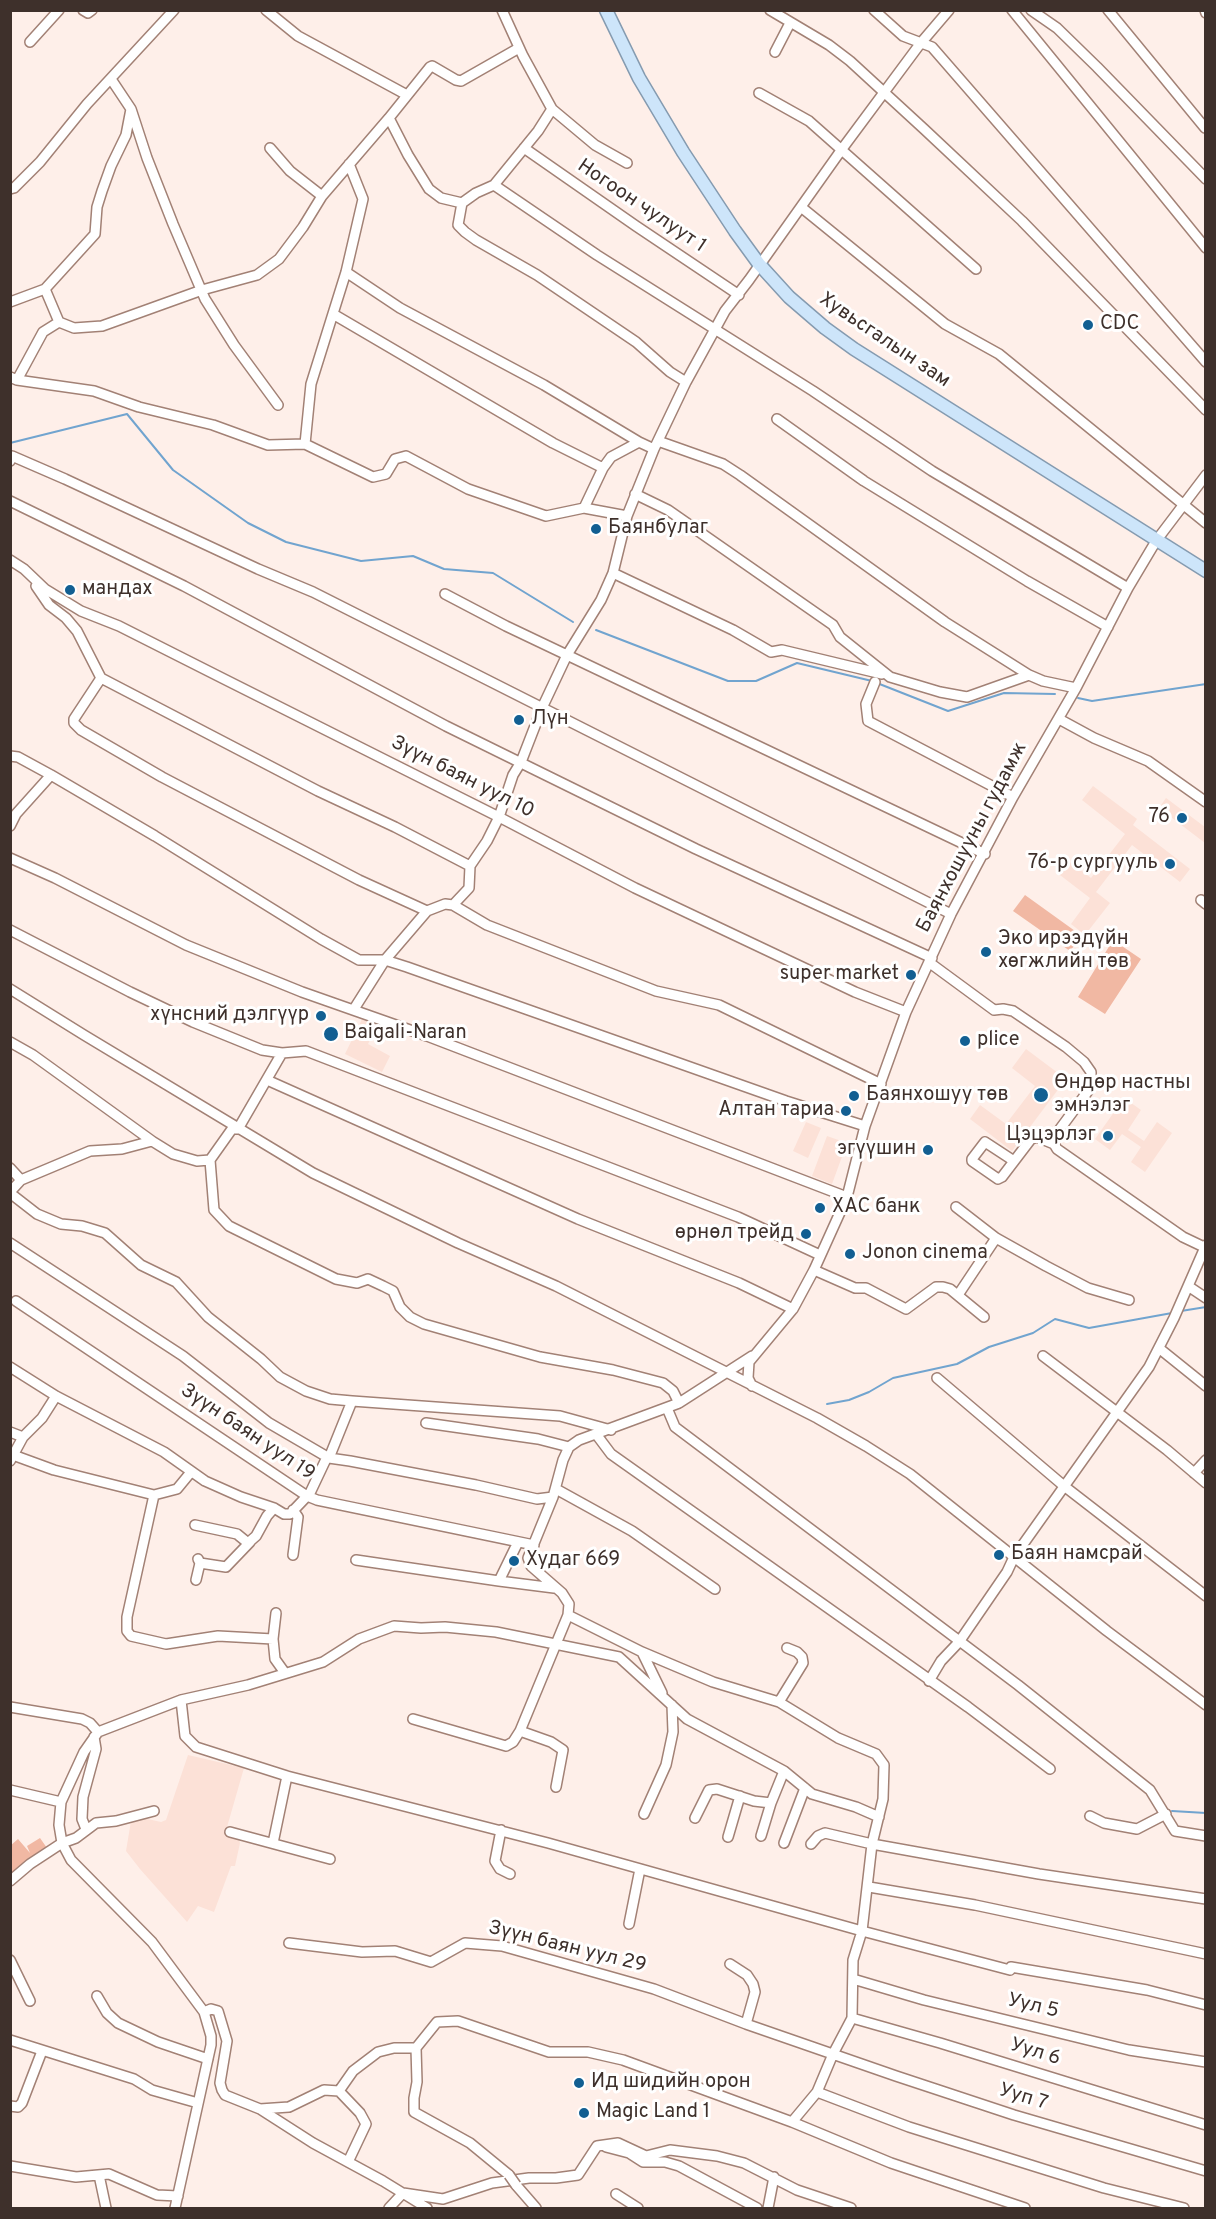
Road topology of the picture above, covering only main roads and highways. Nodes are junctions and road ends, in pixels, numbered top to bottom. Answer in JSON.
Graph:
{"nodes":[{"id":1,"x":606,"y":10,"type":"edge"},
{"id":2,"x":1206,"y":571,"type":"edge"}],
"edges":[{"from":1,"to":2,"type":"main road","name":"Хувьсгалын зам"}]}
